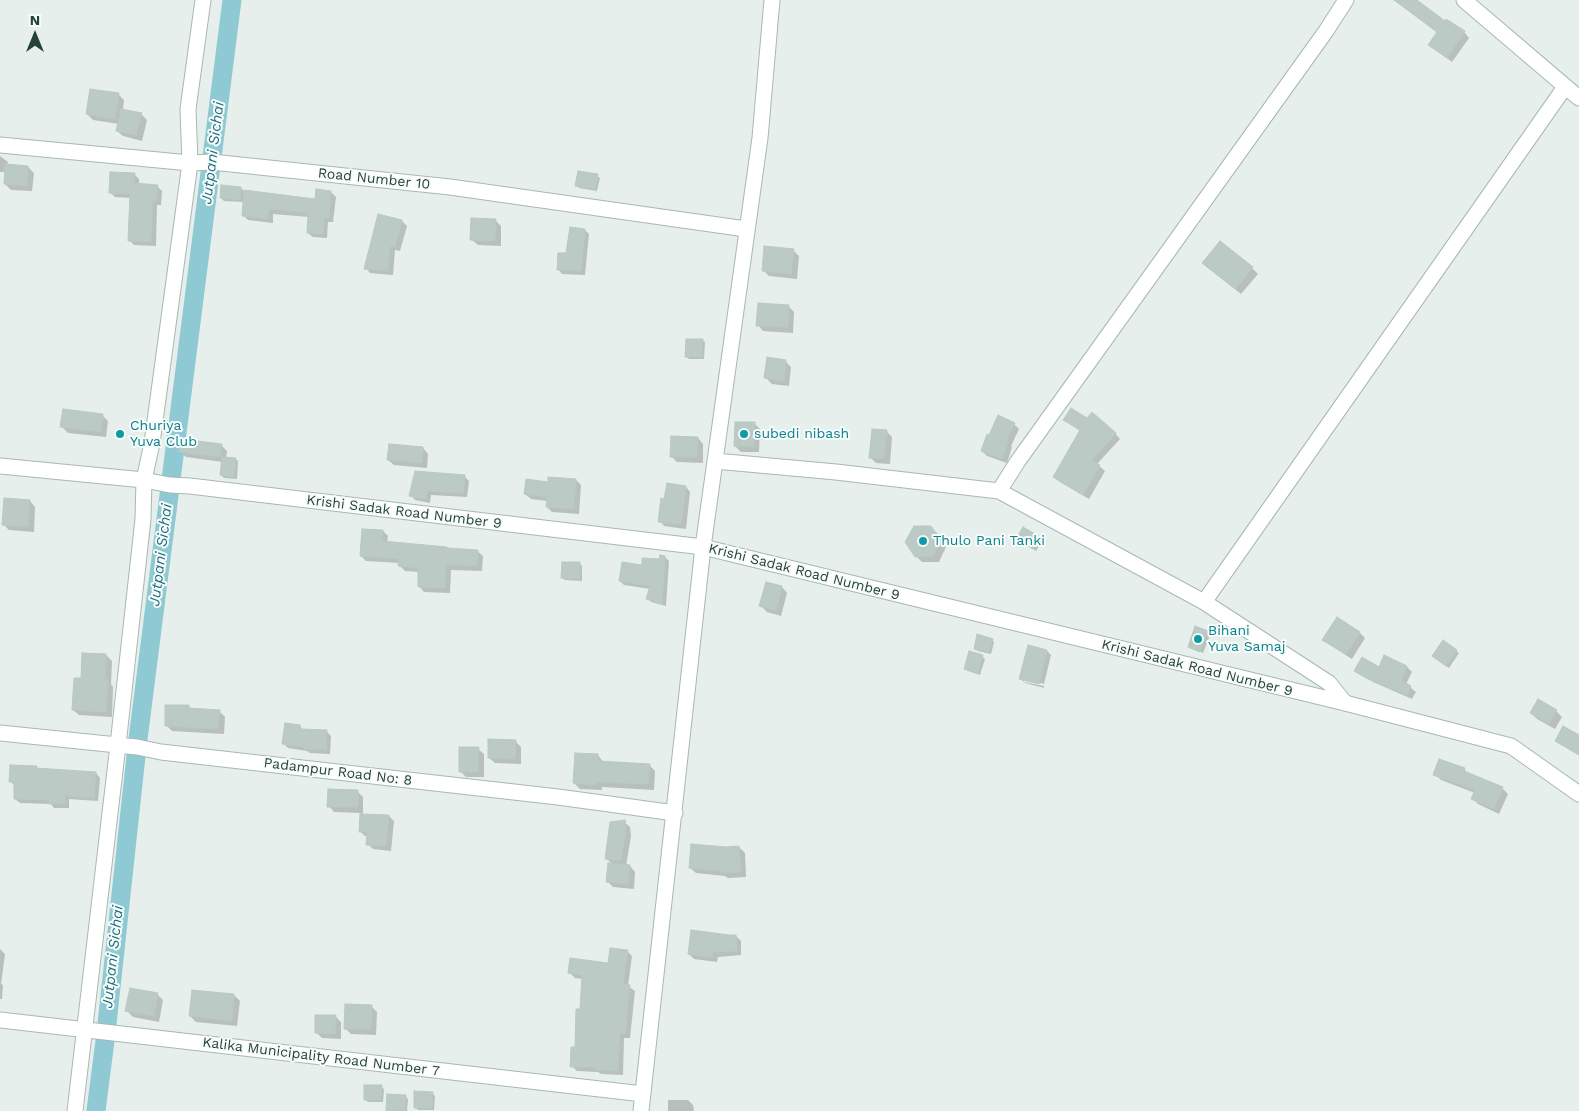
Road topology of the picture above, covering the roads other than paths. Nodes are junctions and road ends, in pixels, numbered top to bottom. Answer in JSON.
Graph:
{"nodes":[{"id":1,"x":203,"y":0,"type":"edge"},
{"id":2,"x":772,"y":0,"type":"edge"},
{"id":3,"x":1346,"y":0,"type":"edge"},
{"id":4,"x":1464,"y":0,"type":"edge"},
{"id":5,"x":1565,"y":87,"type":"junction"},
{"id":6,"x":1579,"y":98,"type":"edge"},
{"id":7,"x":0,"y":145,"type":"edge"},
{"id":8,"x":190,"y":163,"type":"junction"},
{"id":9,"x":746,"y":229,"type":"junction"},
{"id":10,"x":715,"y":461,"type":"junction"},
{"id":11,"x":0,"y":466,"type":"edge"},
{"id":12,"x":144,"y":480,"type":"junction"},
{"id":13,"x":999,"y":491,"type":"junction"},
{"id":14,"x":703,"y":547,"type":"junction"},
{"id":15,"x":1204,"y":602,"type":"junction"},
{"id":16,"x":1345,"y":703,"type":"junction"},
{"id":17,"x":0,"y":733,"type":"edge"},
{"id":18,"x":118,"y":745,"type":"junction"},
{"id":19,"x":1579,"y":794,"type":"edge"},
{"id":20,"x":675,"y":813,"type":"junction"},
{"id":21,"x":0,"y":1020,"type":"edge"},
{"id":22,"x":86,"y":1030,"type":"junction"},
{"id":23,"x":642,"y":1094,"type":"junction"},
{"id":24,"x":75,"y":1111,"type":"edge"},
{"id":25,"x":641,"y":1111,"type":"edge"}],
"edges":[{"from":1,"to":8,"type":"street"},
{"from":2,"to":9,"type":"street"},
{"from":3,"to":13,"type":"street"},
{"from":4,"to":5,"type":"street"},
{"from":5,"to":6,"type":"street"},
{"from":5,"to":15,"type":"street"},
{"from":7,"to":8,"type":"street","name":"Road Number 10"},
{"from":8,"to":9,"type":"street","name":"Road Number 10"},
{"from":8,"to":12,"type":"street"},
{"from":9,"to":10,"type":"street"},
{"from":10,"to":13,"type":"street"},
{"from":10,"to":14,"type":"street"},
{"from":11,"to":12,"type":"street","name":"Krishi Sadak Road Number 9"},
{"from":12,"to":14,"type":"street","name":"Krishi Sadak Road Number 9"},
{"from":12,"to":18,"type":"street"},
{"from":13,"to":15,"type":"street"},
{"from":14,"to":16,"type":"street","name":"Krishi Sadak Road Number 9"},
{"from":14,"to":20,"type":"street"},
{"from":15,"to":16,"type":"street"},
{"from":16,"to":19,"type":"street","name":"Krishi Sadak Road Number 9"},
{"from":17,"to":18,"type":"street","name":"Padampur Road No: 8"},
{"from":18,"to":20,"type":"street","name":"Padampur Road No: 8"},
{"from":18,"to":22,"type":"street"},
{"from":20,"to":23,"type":"street"},
{"from":21,"to":22,"type":"street","name":"Kalika Municipality Road Number 7"},
{"from":22,"to":23,"type":"street","name":"Kalika Municipality Road Number 7"},
{"from":22,"to":24,"type":"street"},
{"from":23,"to":25,"type":"street"}]}
